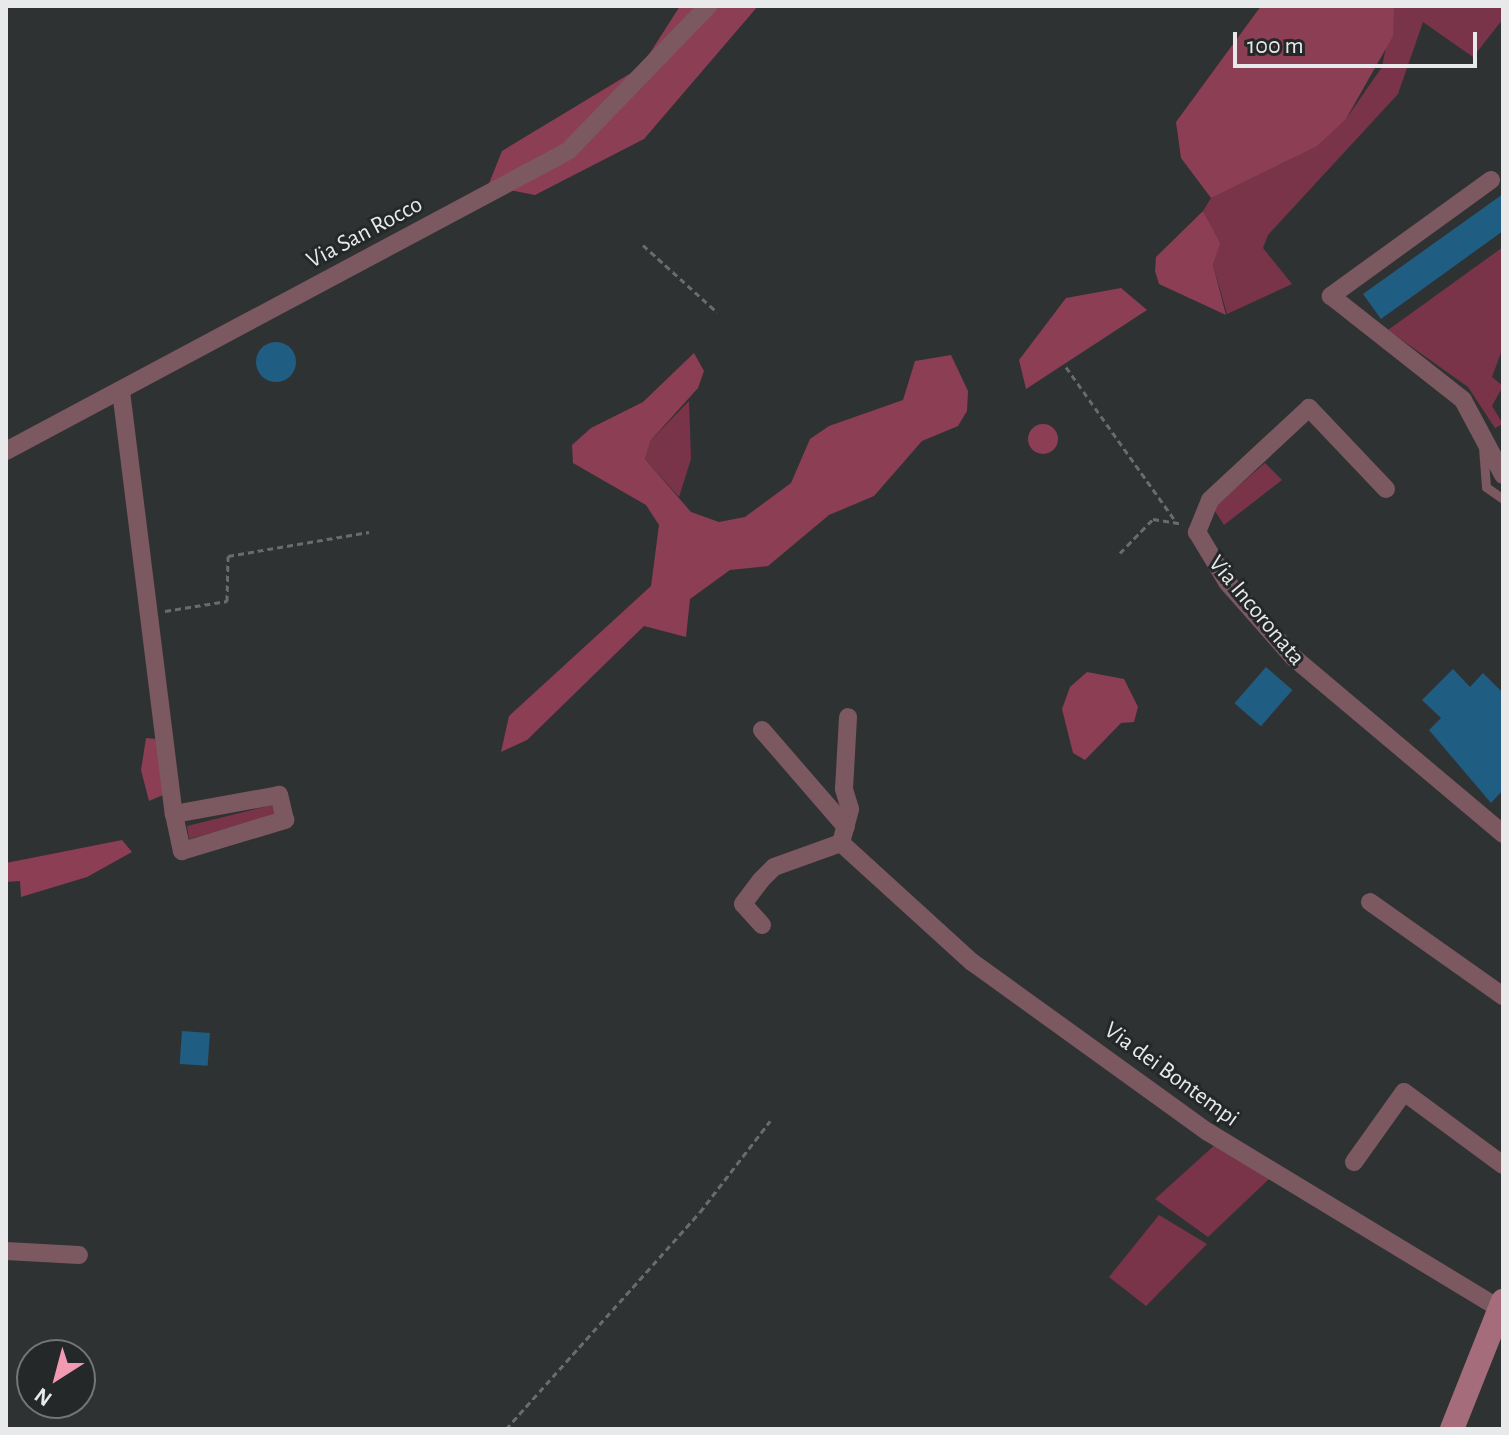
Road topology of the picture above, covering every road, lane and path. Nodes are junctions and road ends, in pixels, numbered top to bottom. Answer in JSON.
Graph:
{"nodes":[{"id":1,"x":708,"y":6,"type":"edge"},
{"id":2,"x":1491,"y":180,"type":"dead end"},
{"id":3,"x":643,"y":245,"type":"dead end"},
{"id":4,"x":717,"y":312,"type":"dead end"},
{"id":5,"x":1066,"y":367,"type":"dead end"},
{"id":6,"x":121,"y":391,"type":"junction"},
{"id":7,"x":1484,"y":440,"type":"junction"},
{"id":8,"x":6,"y":451,"type":"edge"},
{"id":9,"x":1503,"y":475,"type":"edge"},
{"id":10,"x":1386,"y":489,"type":"dead end"},
{"id":11,"x":1503,"y":499,"type":"edge"},
{"id":12,"x":1174,"y":519,"type":"junction"},
{"id":13,"x":369,"y":532,"type":"dead end"},
{"id":14,"x":1197,"y":532,"type":"junction"},
{"id":15,"x":1120,"y":553,"type":"dead end"},
{"id":16,"x":149,"y":613,"type":"junction"},
{"id":17,"x":848,"y":717,"type":"dead end"},
{"id":18,"x":762,"y":730,"type":"dead end"},
{"id":19,"x":174,"y":814,"type":"junction"},
{"id":20,"x":1503,"y":834,"type":"edge"},
{"id":21,"x":844,"y":835,"type":"junction"},
{"id":22,"x":1370,"y":902,"type":"dead end"},
{"id":23,"x":762,"y":925,"type":"dead end"},
{"id":24,"x":1503,"y":996,"type":"edge"},
{"id":25,"x":770,"y":1121,"type":"dead end"},
{"id":26,"x":1354,"y":1162,"type":"dead end"},
{"id":27,"x":1503,"y":1165,"type":"edge"},
{"id":28,"x":6,"y":1251,"type":"edge"},
{"id":29,"x":79,"y":1255,"type":"dead end"},
{"id":30,"x":1501,"y":1305,"type":"edge"},
{"id":31,"x":506,"y":1429,"type":"edge"},
{"id":32,"x":1452,"y":1429,"type":"edge"}],
"edges":[{"from":1,"to":6,"type":"street","name":"Via San Rocco"},
{"from":2,"to":7,"type":"street"},
{"from":3,"to":4,"type":"path"},
{"from":5,"to":12,"type":"path"},
{"from":6,"to":8,"type":"street","name":"Via San Rocco"},
{"from":6,"to":16,"type":"street"},
{"from":7,"to":9,"type":"street"},
{"from":7,"to":11,"type":"lane"},
{"from":10,"to":14,"type":"street","name":"Via Incoronata"},
{"from":12,"to":14,"type":"path"},
{"from":12,"to":15,"type":"path"},
{"from":13,"to":16,"type":"path"},
{"from":14,"to":20,"type":"street","name":"Via Incoronata"},
{"from":16,"to":19,"type":"street"},
{"from":17,"to":21,"type":"street"},
{"from":18,"to":21,"type":"street","name":"Via dei Bontempi"},
{"from":19,"to":19,"type":"street"},
{"from":21,"to":23,"type":"street"},
{"from":21,"to":30,"type":"street","name":"Via dei Bontempi"},
{"from":22,"to":24,"type":"street"},
{"from":25,"to":31,"type":"path"},
{"from":26,"to":27,"type":"street"},
{"from":28,"to":29,"type":"street"},
{"from":30,"to":32,"type":"main road"}]}
